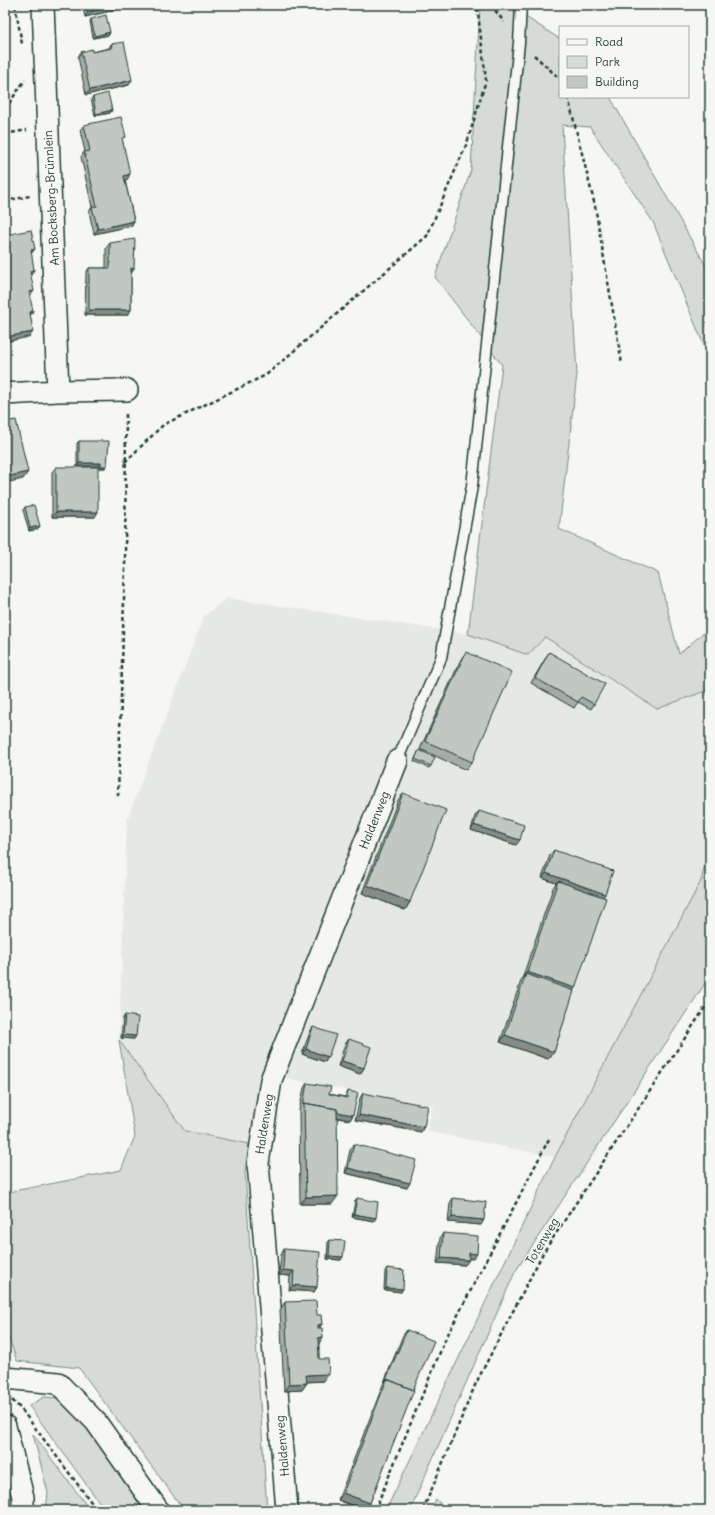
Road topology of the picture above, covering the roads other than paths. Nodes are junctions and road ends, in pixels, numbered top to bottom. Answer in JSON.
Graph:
{"nodes":[{"id":1,"x":43,"y":5,"type":"edge"},
{"id":2,"x":521,"y":5,"type":"edge"},
{"id":3,"x":127,"y":390,"type":"road end"},
{"id":4,"x":58,"y":391,"type":"junction"},
{"id":5,"x":5,"y":394,"type":"edge"},
{"id":6,"x":397,"y":761,"type":"joint"},
{"id":7,"x":5,"y":1378,"type":"edge"},
{"id":8,"x":5,"y":1426,"type":"edge"},
{"id":9,"x":23,"y":1504,"type":"edge"},
{"id":10,"x":158,"y":1510,"type":"edge"},
{"id":11,"x":287,"y":1510,"type":"edge"}],
"edges":[{"from":1,"to":4,"type":"street","name":"Am Bocksberg-Brünnlein"},
{"from":2,"to":6,"type":"lane"},
{"from":3,"to":4,"type":"street"},
{"from":4,"to":5,"type":"street"},
{"from":6,"to":11,"type":"street","name":"Haldenweg"},
{"from":7,"to":10,"type":"street"},
{"from":8,"to":9,"type":"street"}]}
